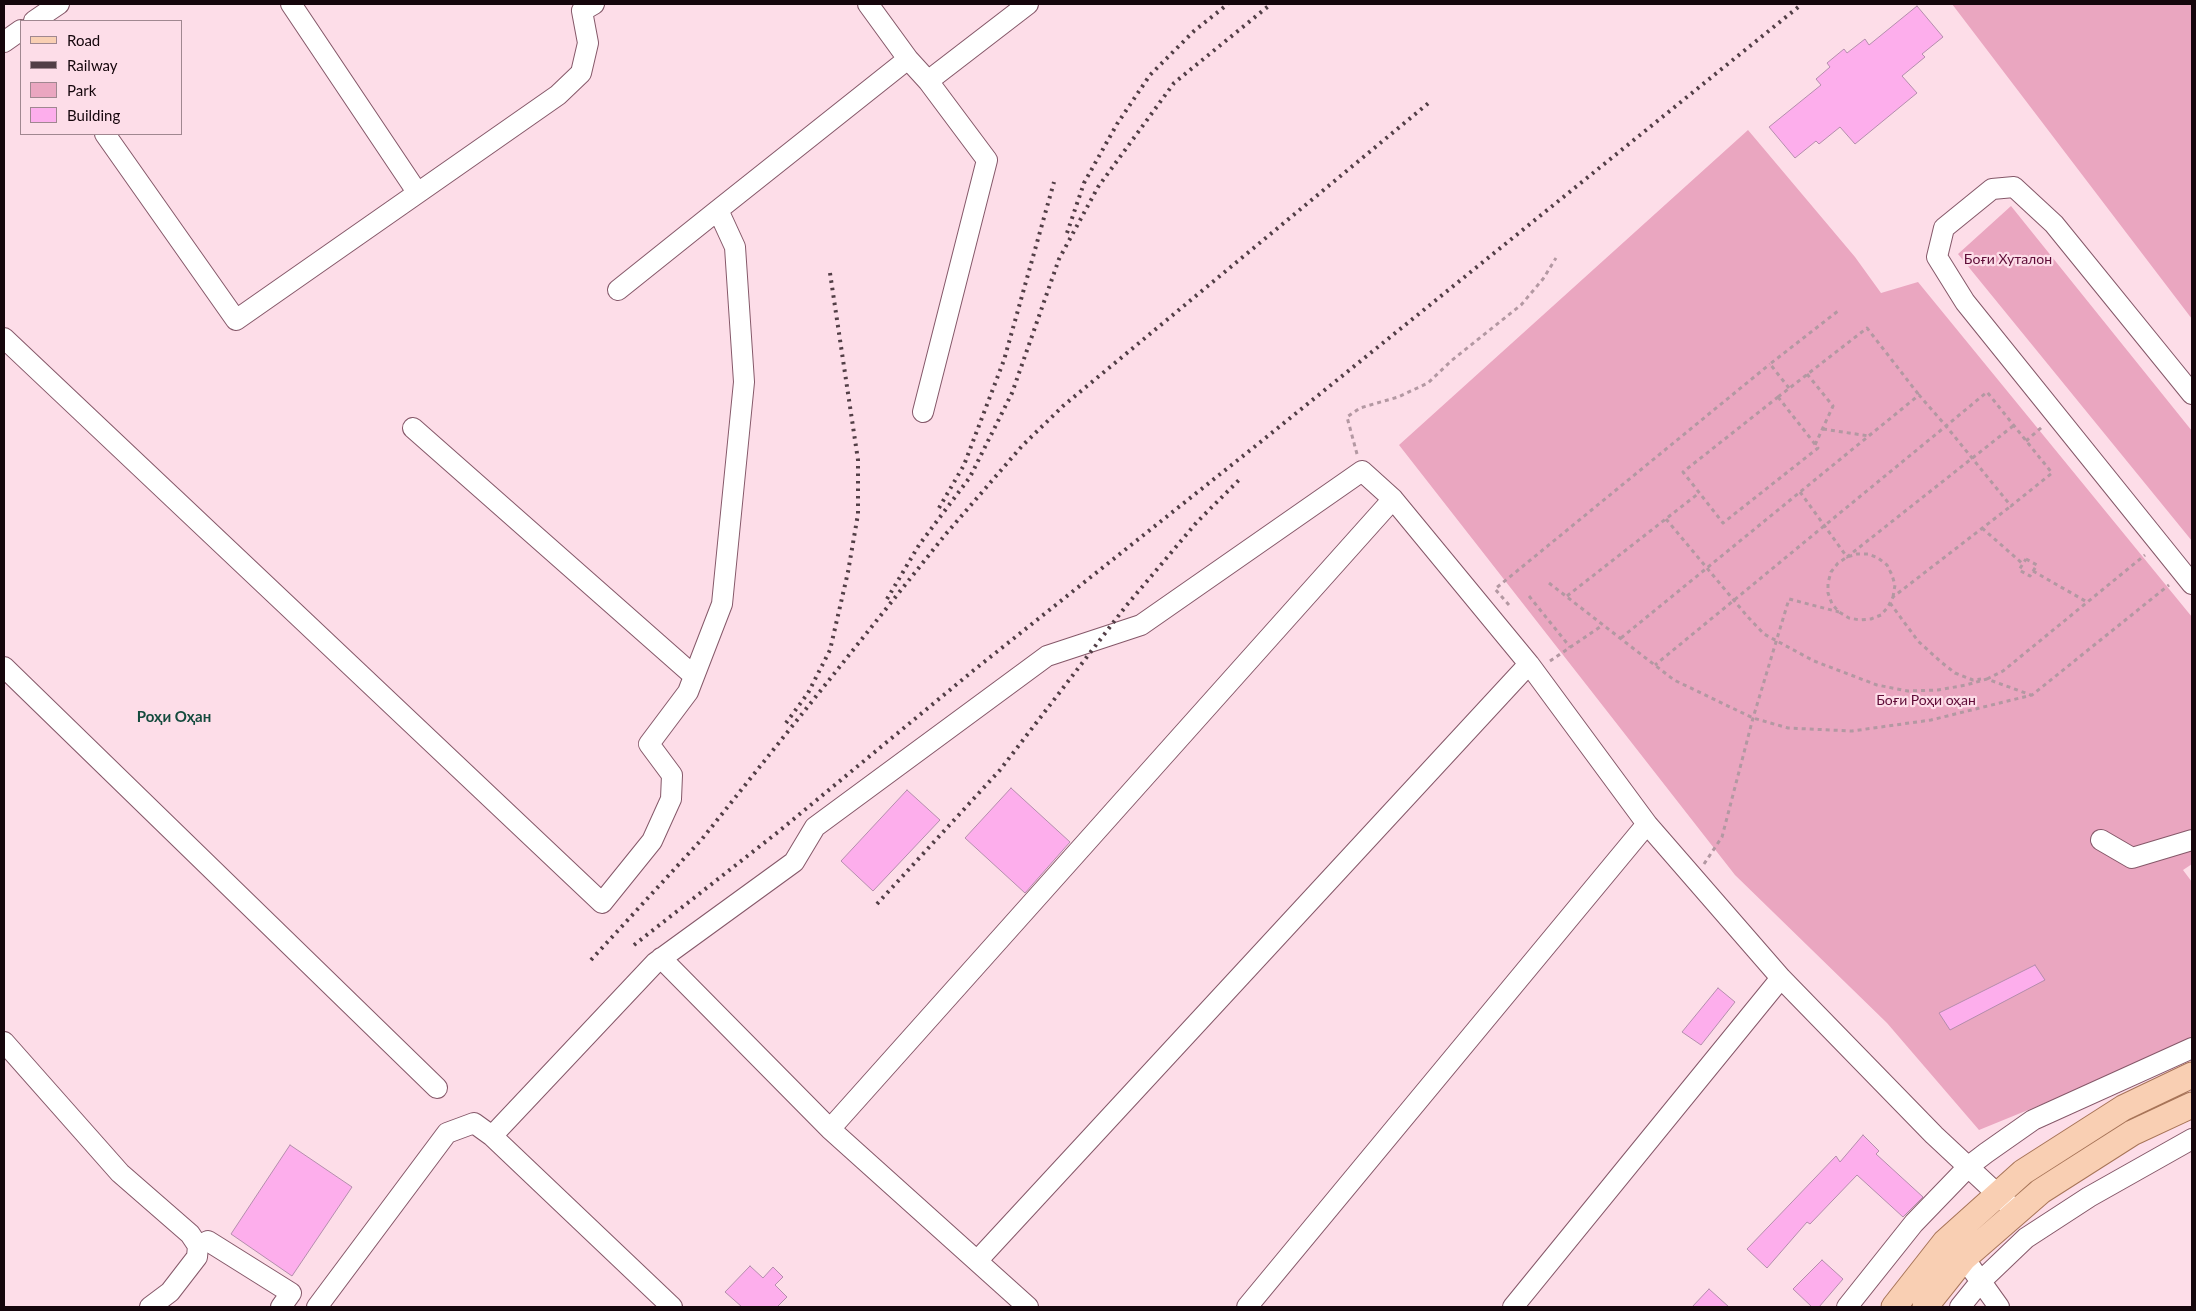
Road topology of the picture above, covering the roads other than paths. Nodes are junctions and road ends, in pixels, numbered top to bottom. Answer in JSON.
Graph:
{"nodes":[{"id":1,"x":59,"y":4,"type":"edge"},
{"id":2,"x":290,"y":4,"type":"edge"},
{"id":3,"x":868,"y":4,"type":"edge"},
{"id":4,"x":1028,"y":4,"type":"edge"},
{"id":5,"x":585,"y":6,"type":"edge"},
{"id":6,"x":35,"y":20,"type":"edge"},
{"id":7,"x":20,"y":31,"type":"edge"},
{"id":8,"x":4,"y":42,"type":"edge"},
{"id":9,"x":908,"y":59,"type":"junction"},
{"id":10,"x":928,"y":81,"type":"junction"},
{"id":11,"x":106,"y":135,"type":"edge"},
{"id":12,"x":417,"y":192,"type":"junction"},
{"id":13,"x":718,"y":210,"type":"junction"},
{"id":14,"x":618,"y":290,"type":"dead end"},
{"id":15,"x":4,"y":338,"type":"edge"},
{"id":16,"x":2192,"y":394,"type":"edge"},
{"id":17,"x":923,"y":412,"type":"dead end"},
{"id":18,"x":413,"y":428,"type":"dead end"},
{"id":19,"x":1393,"y":499,"type":"junction"},
{"id":20,"x":2188,"y":579,"type":"edge"},
{"id":21,"x":4,"y":667,"type":"edge"},
{"id":22,"x":1531,"y":667,"type":"junction"},
{"id":23,"x":694,"y":675,"type":"junction"},
{"id":24,"x":1647,"y":824,"type":"junction"},
{"id":25,"x":2101,"y":840,"type":"dead end"},
{"id":26,"x":2192,"y":840,"type":"edge"},
{"id":27,"x":661,"y":958,"type":"junction"},
{"id":28,"x":1781,"y":978,"type":"junction"},
{"id":29,"x":4,"y":1042,"type":"edge"},
{"id":30,"x":2192,"y":1048,"type":"edge"},
{"id":31,"x":2192,"y":1075,"type":"edge"},
{"id":32,"x":437,"y":1088,"type":"dead end"},
{"id":33,"x":2192,"y":1104,"type":"edge"},
{"id":34,"x":830,"y":1129,"type":"junction"},
{"id":35,"x":492,"y":1136,"type":"junction"},
{"id":36,"x":2192,"y":1139,"type":"edge"},
{"id":37,"x":1969,"y":1166,"type":"junction"},
{"id":38,"x":1999,"y":1193,"type":"junction"},
{"id":39,"x":2017,"y":1212,"type":"junction"},
{"id":40,"x":1945,"y":1242,"type":"junction"},
{"id":41,"x":198,"y":1246,"type":"junction"},
{"id":42,"x":1964,"y":1258,"type":"junction"},
{"id":43,"x":977,"y":1261,"type":"junction"},
{"id":44,"x":1980,"y":1281,"type":"junction"},
{"id":45,"x":150,"y":1307,"type":"edge"},
{"id":46,"x":281,"y":1307,"type":"edge"},
{"id":47,"x":317,"y":1307,"type":"edge"},
{"id":48,"x":672,"y":1307,"type":"edge"},
{"id":49,"x":1028,"y":1307,"type":"edge"},
{"id":50,"x":1247,"y":1307,"type":"edge"},
{"id":51,"x":1514,"y":1307,"type":"edge"},
{"id":52,"x":1847,"y":1307,"type":"edge"},
{"id":53,"x":1894,"y":1307,"type":"edge"},
{"id":54,"x":1925,"y":1307,"type":"edge"},
{"id":55,"x":1960,"y":1307,"type":"edge"},
{"id":56,"x":1999,"y":1307,"type":"edge"}],
"edges":[{"from":1,"to":6,"type":"street"},
{"from":2,"to":12,"type":"street"},
{"from":3,"to":9,"type":"street"},
{"from":4,"to":10,"type":"street"},
{"from":5,"to":12,"type":"street"},
{"from":7,"to":8,"type":"street"},
{"from":9,"to":10,"type":"street"},
{"from":9,"to":13,"type":"street"},
{"from":10,"to":17,"type":"street"},
{"from":11,"to":12,"type":"street"},
{"from":13,"to":14,"type":"street"},
{"from":13,"to":23,"type":"street"},
{"from":15,"to":23,"type":"street"},
{"from":16,"to":20,"type":"street"},
{"from":18,"to":23,"type":"street"},
{"from":19,"to":22,"type":"street"},
{"from":19,"to":27,"type":"street"},
{"from":19,"to":34,"type":"street"},
{"from":21,"to":32,"type":"street"},
{"from":22,"to":24,"type":"street"},
{"from":22,"to":43,"type":"street"},
{"from":24,"to":28,"type":"street"},
{"from":24,"to":50,"type":"street"},
{"from":25,"to":26,"type":"street"},
{"from":27,"to":34,"type":"street"},
{"from":27,"to":35,"type":"street"},
{"from":28,"to":37,"type":"street"},
{"from":28,"to":51,"type":"street"},
{"from":29,"to":41,"type":"street"},
{"from":30,"to":37,"type":"street"},
{"from":31,"to":38,"type":"main road"},
{"from":33,"to":39,"type":"main road"},
{"from":34,"to":43,"type":"street"},
{"from":35,"to":47,"type":"street"},
{"from":35,"to":48,"type":"street"},
{"from":36,"to":44,"type":"street"},
{"from":37,"to":38,"type":"street"},
{"from":37,"to":52,"type":"street"},
{"from":38,"to":39,"type":"street"},
{"from":38,"to":40,"type":"main road"},
{"from":39,"to":42,"type":"main road"},
{"from":40,"to":42,"type":"street"},
{"from":40,"to":53,"type":"main road"},
{"from":41,"to":45,"type":"street"},
{"from":41,"to":46,"type":"street"},
{"from":42,"to":44,"type":"street"},
{"from":42,"to":54,"type":"main road"},
{"from":43,"to":49,"type":"street"},
{"from":44,"to":55,"type":"street"},
{"from":44,"to":56,"type":"street"}]}
